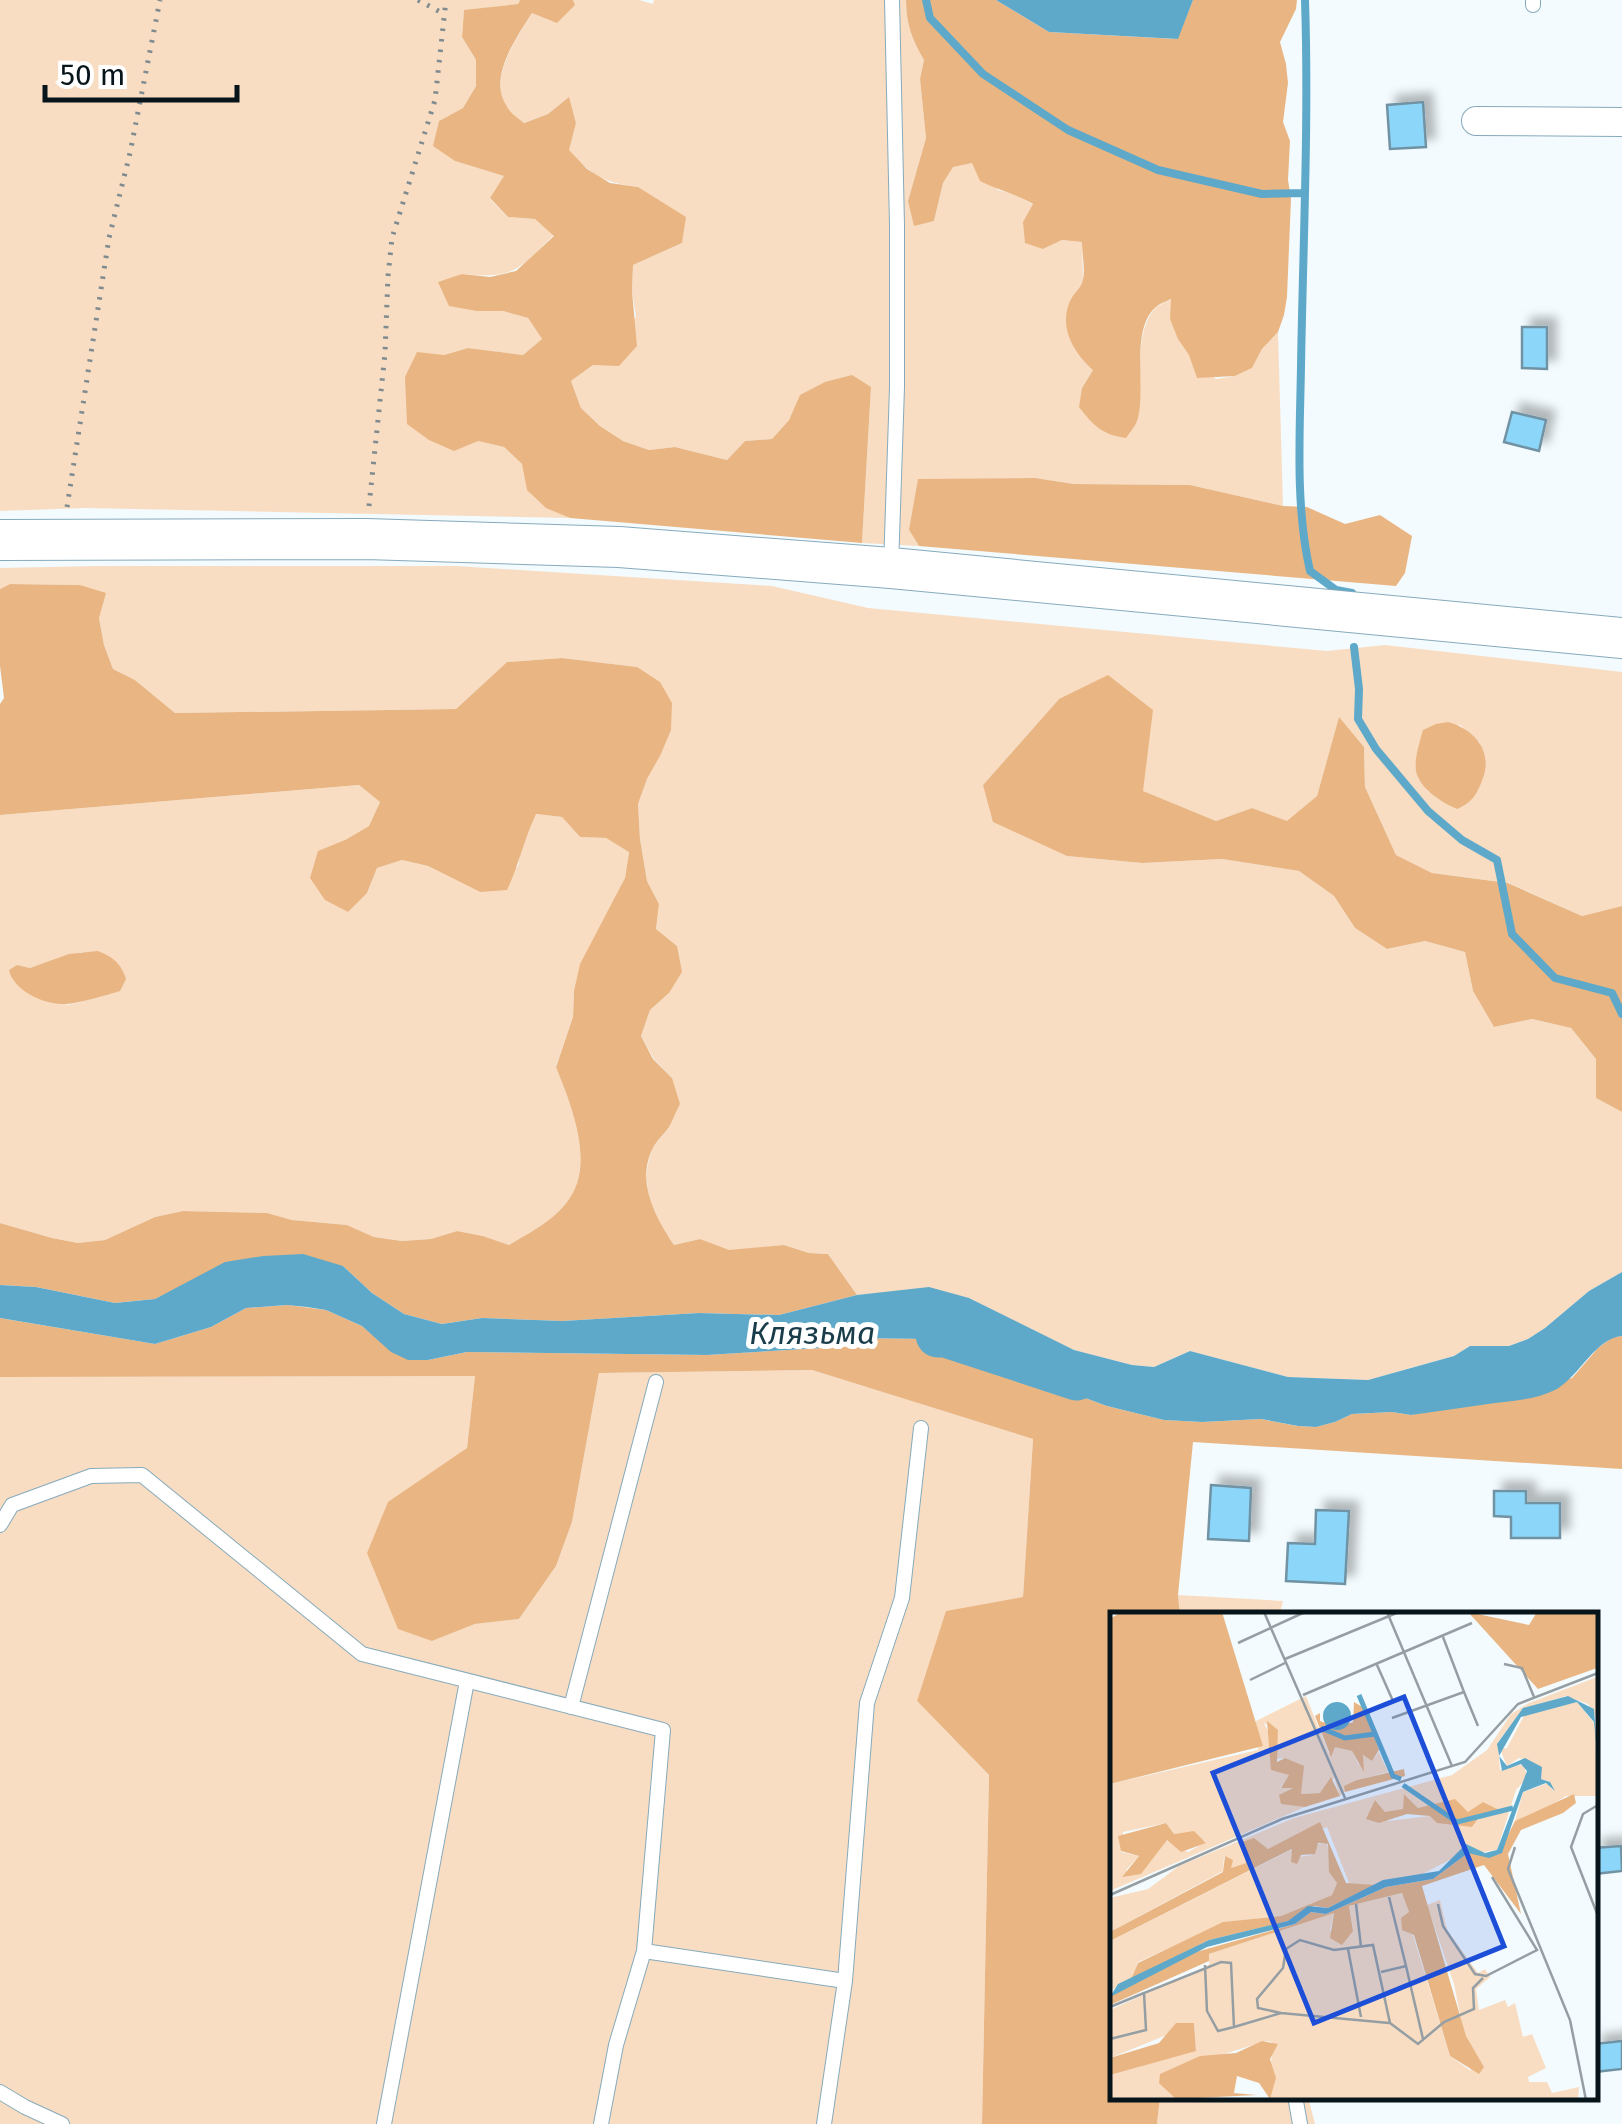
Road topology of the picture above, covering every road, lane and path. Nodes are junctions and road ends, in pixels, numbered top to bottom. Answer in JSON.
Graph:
{"nodes":[{"id":1,"x":160,"y":0,"type":"edge"},
{"id":2,"x":418,"y":0,"type":"edge"},
{"id":3,"x":446,"y":0,"type":"edge"},
{"id":4,"x":892,"y":0,"type":"edge"},
{"id":5,"x":444,"y":14,"type":"junction"},
{"id":6,"x":1476,"y":121,"type":"dead end"},
{"id":7,"x":1622,"y":122,"type":"edge"},
{"id":8,"x":366,"y":539,"type":"junction"},
{"id":9,"x":0,"y":540,"type":"edge"},
{"id":10,"x":62,"y":540,"type":"junction"},
{"id":11,"x":891,"y":568,"type":"junction"},
{"id":12,"x":1622,"y":638,"type":"edge"},
{"id":13,"x":656,"y":1382,"type":"dead end"},
{"id":14,"x":921,"y":1428,"type":"dead end"},
{"id":15,"x":0,"y":1525,"type":"edge"},
{"id":16,"x":466,"y":1681,"type":"junction"},
{"id":17,"x":571,"y":1707,"type":"junction"},
{"id":18,"x":644,"y":1951,"type":"junction"},
{"id":19,"x":845,"y":1981,"type":"junction"},
{"id":20,"x":0,"y":2092,"type":"edge"},
{"id":21,"x":1296,"y":2099,"type":"edge"},
{"id":22,"x":62,"y":2124,"type":"edge"},
{"id":23,"x":384,"y":2124,"type":"edge"},
{"id":24,"x":601,"y":2124,"type":"edge"},
{"id":25,"x":824,"y":2124,"type":"edge"},
{"id":26,"x":1300,"y":2124,"type":"edge"}],
"edges":[{"from":1,"to":10,"type":"path"},
{"from":2,"to":5,"type":"path"},
{"from":3,"to":5,"type":"path"},
{"from":4,"to":11,"type":"lane"},
{"from":5,"to":8,"type":"path"},
{"from":6,"to":7,"type":"street"},
{"from":8,"to":10,"type":"street"},
{"from":8,"to":11,"type":"street"},
{"from":9,"to":10,"type":"street"},
{"from":11,"to":12,"type":"street"},
{"from":13,"to":17,"type":"lane"},
{"from":14,"to":19,"type":"lane"},
{"from":15,"to":16,"type":"lane"},
{"from":16,"to":17,"type":"lane"},
{"from":16,"to":23,"type":"lane"},
{"from":17,"to":18,"type":"lane"},
{"from":18,"to":19,"type":"lane"},
{"from":18,"to":24,"type":"lane"},
{"from":19,"to":25,"type":"lane"},
{"from":20,"to":22,"type":"lane"},
{"from":21,"to":26,"type":"lane"}]}
